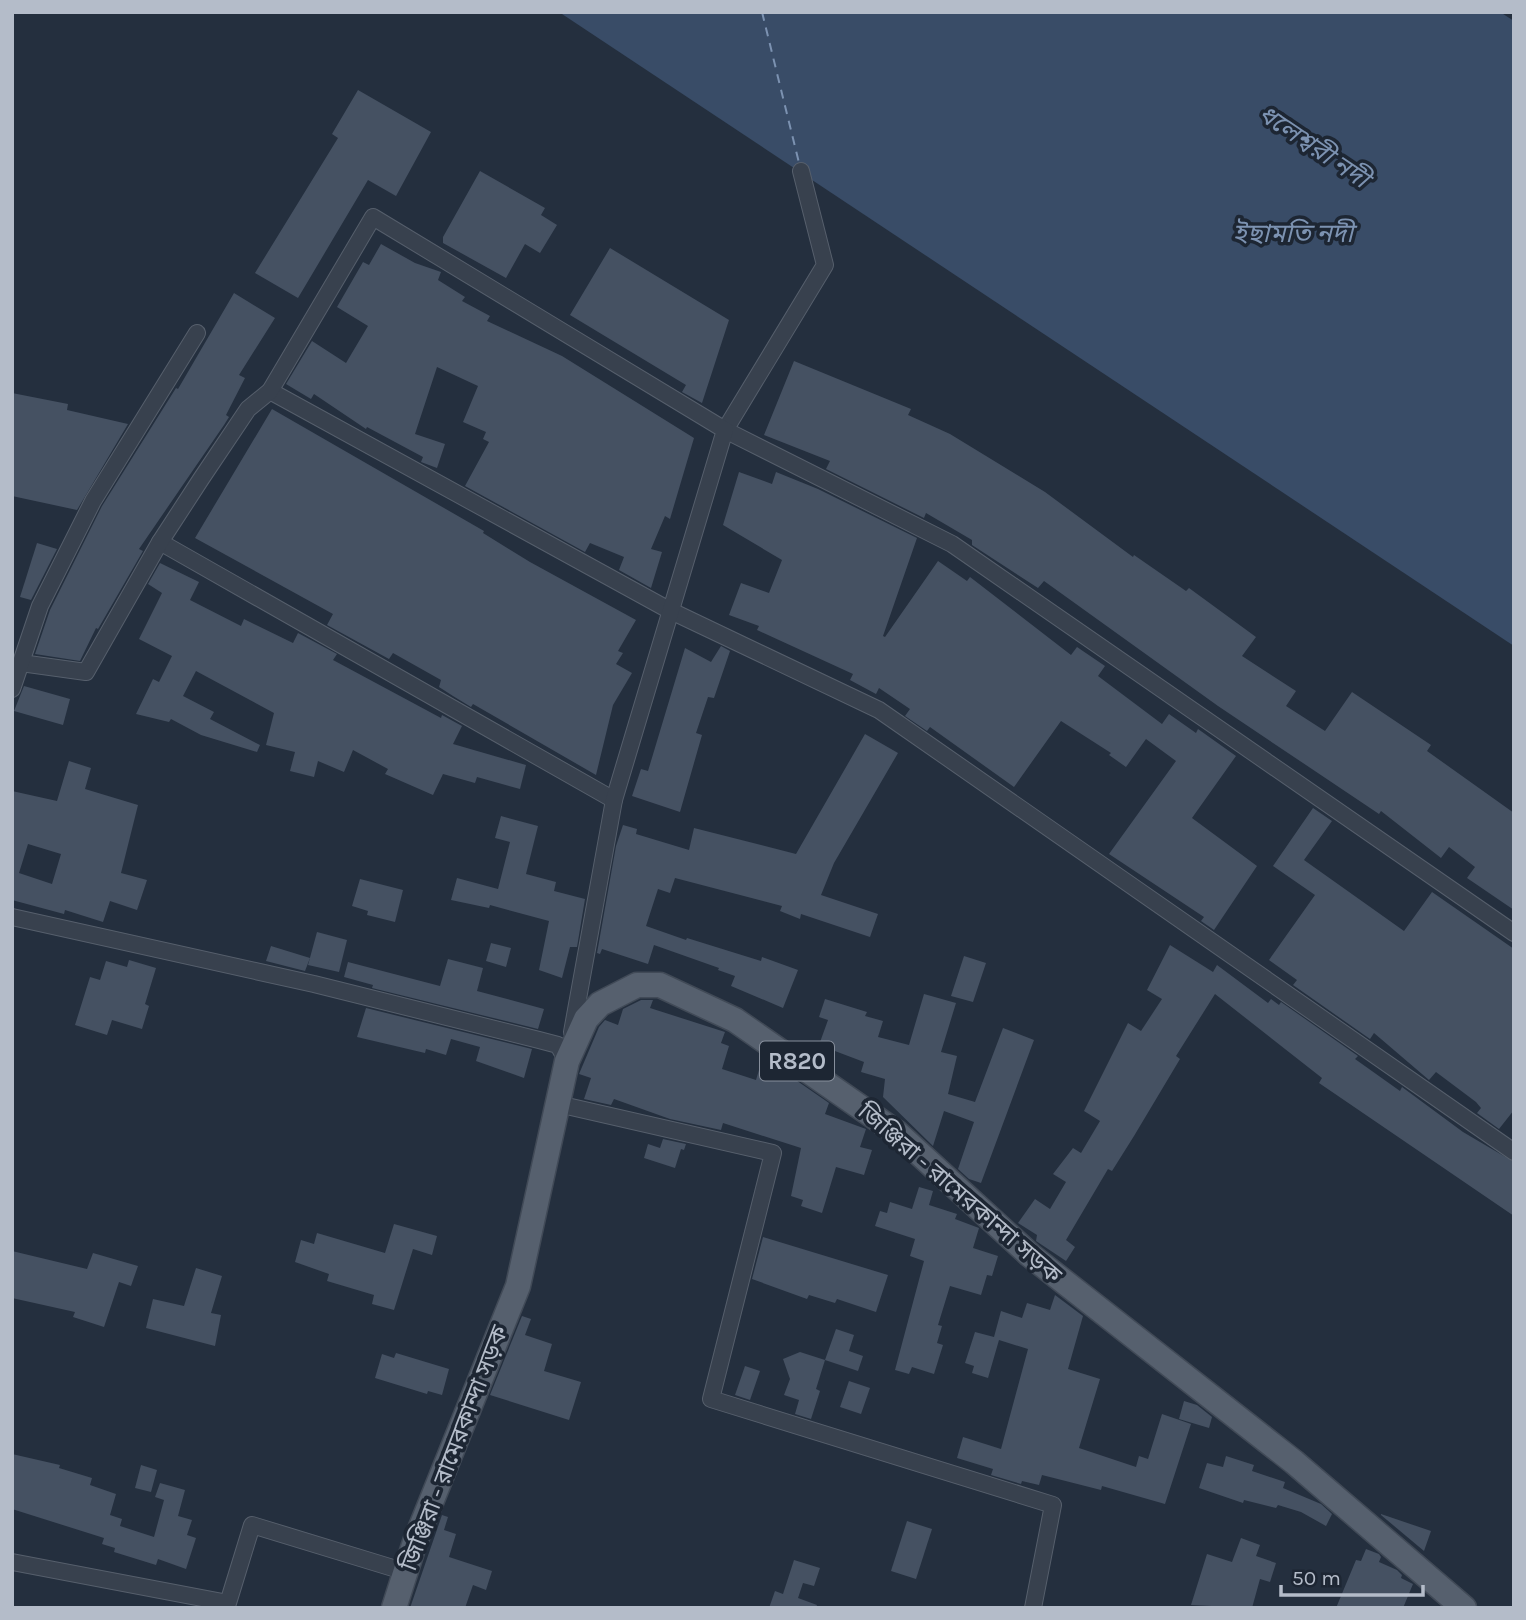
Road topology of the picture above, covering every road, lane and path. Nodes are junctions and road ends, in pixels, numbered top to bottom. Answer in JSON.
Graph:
{"nodes":[{"id":1,"x":801,"y":171,"type":"dead end"},
{"id":2,"x":197,"y":333,"type":"dead end"},
{"id":3,"x":270,"y":391,"type":"junction"},
{"id":4,"x":725,"y":430,"type":"junction"},
{"id":5,"x":160,"y":542,"type":"junction"},
{"id":6,"x":669,"y":610,"type":"junction"},
{"id":7,"x":21,"y":663,"type":"junction"},
{"id":8,"x":12,"y":689,"type":"edge"},
{"id":9,"x":614,"y":800,"type":"junction"},
{"id":10,"x":12,"y":917,"type":"edge"},
{"id":11,"x":1514,"y":933,"type":"edge"},
{"id":12,"x":567,"y":1061,"type":"junction"},
{"id":13,"x":558,"y":1104,"type":"junction"},
{"id":14,"x":1514,"y":1152,"type":"edge"},
{"id":15,"x":12,"y":1562,"type":"edge"},
{"id":16,"x":406,"y":1572,"type":"junction"},
{"id":17,"x":394,"y":1608,"type":"edge"},
{"id":18,"x":1033,"y":1608,"type":"edge"},
{"id":19,"x":1464,"y":1608,"type":"edge"}],
"edges":[{"from":1,"to":4,"type":"street"},
{"from":2,"to":7,"type":"street"},
{"from":3,"to":4,"type":"street"},
{"from":3,"to":5,"type":"street"},
{"from":3,"to":6,"type":"street"},
{"from":4,"to":6,"type":"street"},
{"from":4,"to":11,"type":"street"},
{"from":5,"to":7,"type":"street"},
{"from":5,"to":9,"type":"street"},
{"from":6,"to":9,"type":"street"},
{"from":6,"to":14,"type":"street"},
{"from":7,"to":8,"type":"street"},
{"from":9,"to":12,"type":"street"},
{"from":10,"to":12,"type":"street"},
{"from":12,"to":13,"type":"main road","name":"জিঞ্জিরা - রামেরকান্দা সড়ক","number":"R820"},
{"from":12,"to":19,"type":"main road","name":"জিঞ্জিরা - রামেরকান্দা সড়ক","number":"R820"},
{"from":13,"to":16,"type":"main road","name":"জিঞ্জিরা - রামেরকান্দা সড়ক","number":"R820"},
{"from":13,"to":18,"type":"street"},
{"from":15,"to":16,"type":"street"},
{"from":16,"to":17,"type":"main road","name":"জিঞ্জিরা - রামেরকান্দা সড়ক","number":"R820"}]}
